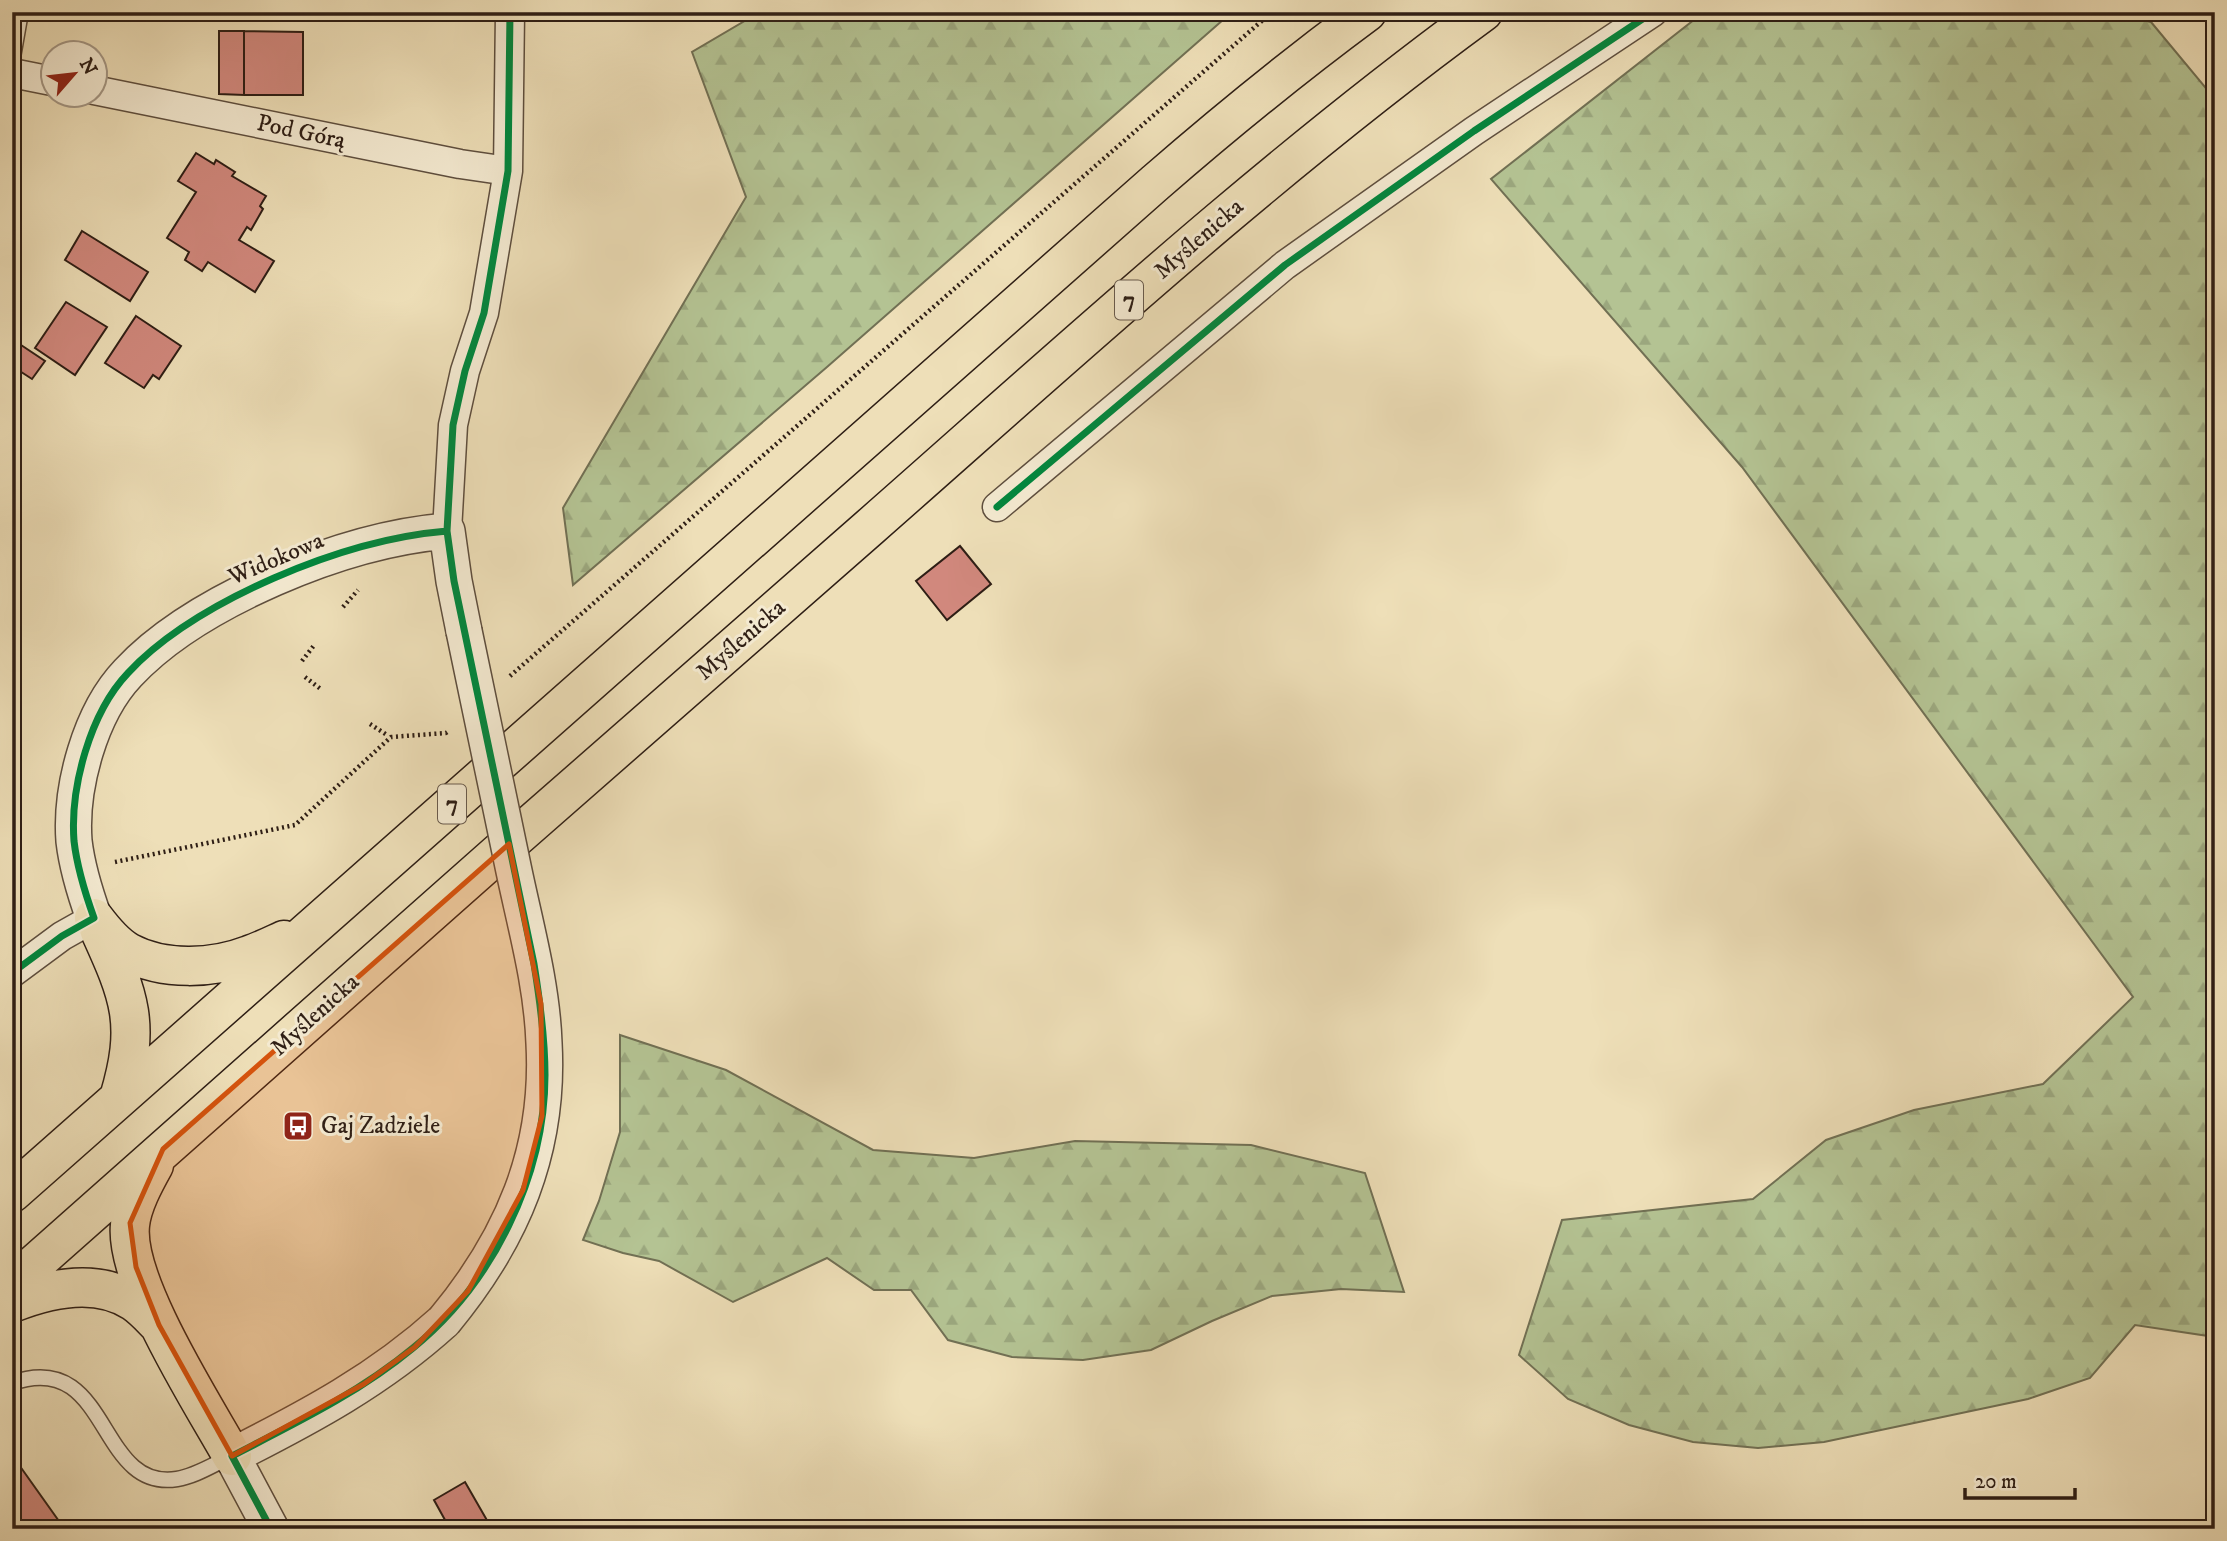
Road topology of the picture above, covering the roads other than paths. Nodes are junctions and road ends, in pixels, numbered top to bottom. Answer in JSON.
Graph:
{"nodes":[{"id":1,"x":21,"y":12,"type":"edge"},
{"id":2,"x":510,"y":12,"type":"edge"},
{"id":3,"x":1367,"y":12,"type":"edge"},
{"id":4,"x":1483,"y":12,"type":"edge"},
{"id":5,"x":1653,"y":12,"type":"edge"},
{"id":6,"x":12,"y":63,"type":"edge"},
{"id":7,"x":12,"y":73,"type":"edge"},
{"id":8,"x":38,"y":78,"type":"edge"},
{"id":9,"x":108,"y":93,"type":"edge"},
{"id":10,"x":508,"y":171,"type":"junction"},
{"id":11,"x":997,"y":507,"type":"dead end"},
{"id":12,"x":447,"y":531,"type":"junction"},
{"id":13,"x":94,"y":918,"type":"junction"},
{"id":14,"x":322,"y":920,"type":"junction"},
{"id":15,"x":12,"y":973,"type":"edge"},
{"id":16,"x":118,"y":1098,"type":"junction"},
{"id":17,"x":163,"y":1149,"type":"junction"},
{"id":18,"x":12,"y":1193,"type":"edge"},
{"id":19,"x":12,"y":1284,"type":"edge"},
{"id":20,"x":12,"y":1303,"type":"edge"},
{"id":21,"x":159,"y":1325,"type":"junction"},
{"id":22,"x":12,"y":1383,"type":"edge"},
{"id":23,"x":232,"y":1456,"type":"junction"},
{"id":24,"x":271,"y":1529,"type":"edge"}],
"edges":[{"from":1,"to":6,"type":"lane"},
{"from":2,"to":10,"type":"street"},
{"from":3,"to":14,"type":"highway","number":"7"},
{"from":4,"to":17,"type":"highway","name":"Myślenicka","number":"7"},
{"from":5,"to":11,"type":"street"},
{"from":7,"to":8,"type":"street"},
{"from":9,"to":10,"type":"street","name":"Pod Górą"},
{"from":10,"to":12,"type":"street"},
{"from":12,"to":13,"type":"street","name":"Widokowa"},
{"from":12,"to":23,"type":"street","bridge":true},
{"from":13,"to":14,"type":"highway"},
{"from":13,"to":15,"type":"street"},
{"from":13,"to":16,"type":"highway"},
{"from":14,"to":16,"type":"highway","number":"7"},
{"from":16,"to":18,"type":"highway","number":"7"},
{"from":17,"to":19,"type":"highway","name":"Myślenicka","number":"7"},
{"from":17,"to":21,"type":"highway"},
{"from":20,"to":21,"type":"highway"},
{"from":21,"to":23,"type":"highway"},
{"from":22,"to":23,"type":"lane"},
{"from":23,"to":24,"type":"street"}]}
